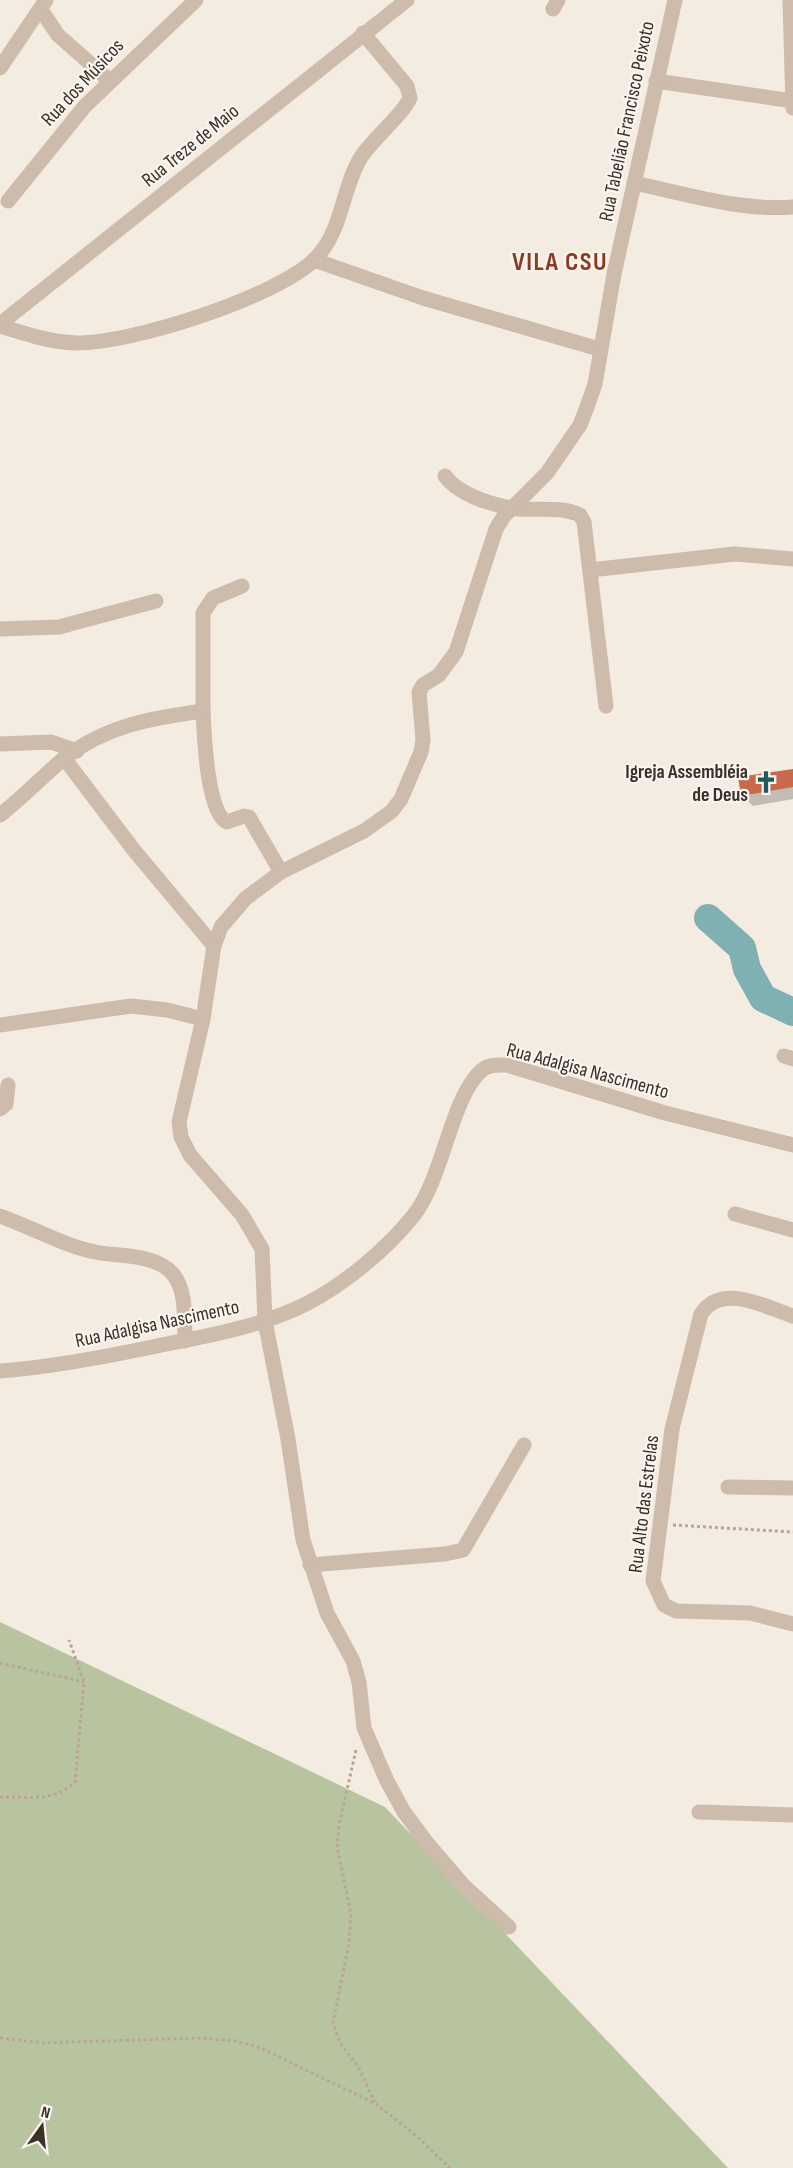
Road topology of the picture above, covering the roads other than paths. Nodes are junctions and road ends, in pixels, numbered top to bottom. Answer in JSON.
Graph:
{"nodes":[{"id":1,"x":196,"y":0,"type":"edge"},
{"id":2,"x":407,"y":0,"type":"edge"},
{"id":3,"x":675,"y":0,"type":"edge"},
{"id":4,"x":790,"y":0,"type":"edge"},
{"id":5,"x":44,"y":5,"type":"edge"},
{"id":6,"x":363,"y":33,"type":"junction"},
{"id":7,"x":0,"y":68,"type":"edge"},
{"id":8,"x":110,"y":81,"type":"junction"},
{"id":9,"x":656,"y":81,"type":"junction"},
{"id":10,"x":793,"y":101,"type":"edge"},
{"id":11,"x":793,"y":108,"type":"edge"},
{"id":12,"x":634,"y":183,"type":"junction"},
{"id":13,"x":8,"y":201,"type":"dead end"},
{"id":14,"x":793,"y":207,"type":"edge"},
{"id":15,"x":314,"y":260,"type":"junction"},
{"id":16,"x":0,"y":325,"type":"edge"},
{"id":17,"x":599,"y":349,"type":"junction"},
{"id":18,"x":445,"y":476,"type":"dead end"},
{"id":19,"x":512,"y":508,"type":"junction"},
{"id":20,"x":793,"y":559,"type":"edge"},
{"id":21,"x":590,"y":570,"type":"junction"},
{"id":22,"x":242,"y":586,"type":"dead end"},
{"id":23,"x":156,"y":601,"type":"dead end"},
{"id":24,"x":0,"y":629,"type":"edge"},
{"id":25,"x":606,"y":706,"type":"dead end"},
{"id":26,"x":203,"y":711,"type":"junction"},
{"id":27,"x":0,"y":744,"type":"edge"},
{"id":28,"x":71,"y":755,"type":"junction"},
{"id":29,"x":0,"y":815,"type":"edge"},
{"id":30,"x":281,"y":872,"type":"junction"},
{"id":31,"x":214,"y":946,"type":"junction"},
{"id":32,"x":203,"y":1019,"type":"junction"},
{"id":33,"x":0,"y":1025,"type":"edge"},
{"id":34,"x":8,"y":1085,"type":"dead end"},
{"id":35,"x":0,"y":1109,"type":"edge"},
{"id":36,"x":793,"y":1145,"type":"edge"},
{"id":37,"x":735,"y":1214,"type":"dead end"},
{"id":38,"x":0,"y":1216,"type":"edge"},
{"id":39,"x":793,"y":1230,"type":"edge"},
{"id":40,"x":793,"y":1317,"type":"edge"},
{"id":41,"x":265,"y":1321,"type":"junction"},
{"id":42,"x":185,"y":1341,"type":"junction"},
{"id":43,"x":0,"y":1371,"type":"edge"},
{"id":44,"x":524,"y":1446,"type":"dead end"},
{"id":45,"x":728,"y":1487,"type":"dead end"},
{"id":46,"x":793,"y":1488,"type":"edge"},
{"id":47,"x":310,"y":1565,"type":"junction"},
{"id":48,"x":793,"y":1624,"type":"edge"},
{"id":49,"x":699,"y":1812,"type":"dead end"},
{"id":50,"x":793,"y":1815,"type":"edge"},
{"id":51,"x":509,"y":1927,"type":"dead end"}],
"edges":[{"from":1,"to":8,"type":"street","name":"Rua dos Músicos"},
{"from":2,"to":6,"type":"street","name":"Rua Treze de Maio"},
{"from":3,"to":9,"type":"street","name":"Rua Tabelião Francisco Peixoto"},
{"from":4,"to":10,"type":"street"},
{"from":5,"to":7,"type":"street"},
{"from":5,"to":8,"type":"street"},
{"from":6,"to":15,"type":"street"},
{"from":6,"to":16,"type":"street","name":"Rua Treze de Maio"},
{"from":8,"to":13,"type":"street","name":"Rua dos Músicos"},
{"from":9,"to":10,"type":"street"},
{"from":9,"to":12,"type":"street","name":"Rua Tabelião Francisco Peixoto"},
{"from":10,"to":11,"type":"street"},
{"from":12,"to":14,"type":"street"},
{"from":12,"to":17,"type":"street","name":"Rua Tabelião Francisco Peixoto"},
{"from":15,"to":16,"type":"street"},
{"from":15,"to":17,"type":"street"},
{"from":17,"to":19,"type":"street","name":"Rua Tabelião Francisco Peixoto"},
{"from":18,"to":19,"type":"street"},
{"from":19,"to":21,"type":"street"},
{"from":19,"to":30,"type":"street","name":"Rua Tabelião Francisco Peixoto"},
{"from":20,"to":21,"type":"street"},
{"from":21,"to":25,"type":"street"},
{"from":22,"to":26,"type":"street"},
{"from":23,"to":24,"type":"street"},
{"from":26,"to":28,"type":"street"},
{"from":26,"to":30,"type":"street"},
{"from":27,"to":28,"type":"street"},
{"from":28,"to":29,"type":"street"},
{"from":28,"to":31,"type":"street"},
{"from":30,"to":31,"type":"street","name":"Rua Tabelião Francisco Peixoto"},
{"from":31,"to":32,"type":"street","name":"Rua Tabelião Francisco Peixoto"},
{"from":32,"to":33,"type":"street"},
{"from":32,"to":41,"type":"street","name":"Rua Tabelião Francisco Peixoto"},
{"from":34,"to":35,"type":"street"},
{"from":36,"to":41,"type":"street","name":"Rua Adalgisa Nascimento"},
{"from":37,"to":39,"type":"street"},
{"from":38,"to":42,"type":"street"},
{"from":40,"to":48,"type":"street","name":"Rua Alto das Estrelas"},
{"from":41,"to":42,"type":"street","name":"Rua Adalgisa Nascimento"},
{"from":41,"to":47,"type":"street","name":"Rua Tabelião Francisco Peixoto"},
{"from":42,"to":43,"type":"street","name":"Rua Adalgisa Nascimento"},
{"from":44,"to":47,"type":"street"},
{"from":45,"to":46,"type":"street"},
{"from":47,"to":51,"type":"street","name":"Rua Tabelião Francisco Peixoto"},
{"from":49,"to":50,"type":"street"}]}
